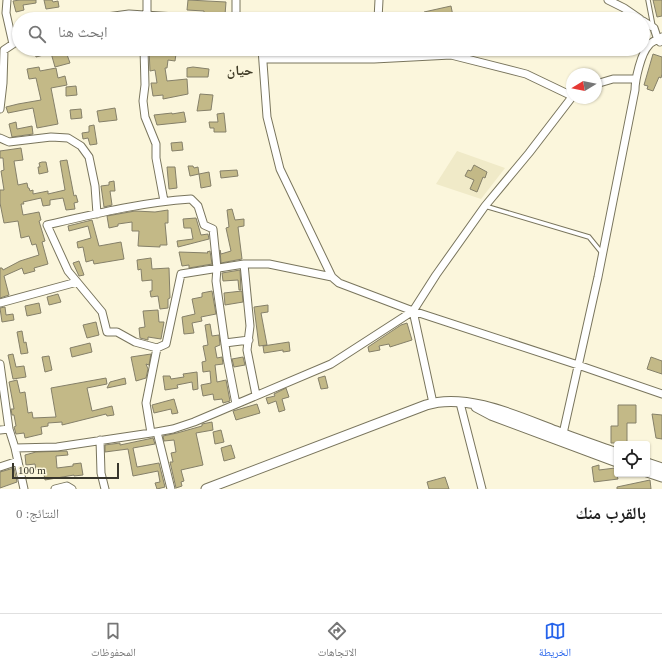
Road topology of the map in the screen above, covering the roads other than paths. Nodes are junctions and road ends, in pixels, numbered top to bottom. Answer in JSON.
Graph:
{"nodes":[{"id":1,"x":7,"y":0,"type":"edge"},
{"id":2,"x":147,"y":0,"type":"edge"},
{"id":3,"x":236,"y":0,"type":"edge"},
{"id":4,"x":379,"y":0,"type":"edge"},
{"id":5,"x":608,"y":0,"type":"edge"},
{"id":6,"x":648,"y":0,"type":"edge"},
{"id":7,"x":147,"y":12,"type":"edge"},
{"id":8,"x":236,"y":12,"type":"edge"},
{"id":9,"x":378,"y":12,"type":"edge"},
{"id":10,"x":630,"y":12,"type":"edge"},
{"id":11,"x":650,"y":25,"type":"edge"},
{"id":12,"x":654,"y":28,"type":"junction"},
{"id":13,"x":12,"y":30,"type":"edge"},
{"id":14,"x":661,"y":40,"type":"edge"},
{"id":15,"x":12,"y":44,"type":"edge"},
{"id":16,"x":650,"y":44,"type":"edge"},
{"id":17,"x":2,"y":49,"type":"edge"},
{"id":18,"x":144,"y":56,"type":"edge"},
{"id":19,"x":263,"y":56,"type":"edge"},
{"id":20,"x":374,"y":56,"type":"edge"},
{"id":21,"x":432,"y":56,"type":"edge"},
{"id":22,"x":455,"y":56,"type":"edge"},
{"id":23,"x":643,"y":56,"type":"edge"},
{"id":24,"x":263,"y":59,"type":"junction"},
{"id":25,"x":374,"y":59,"type":"junction"},
{"id":26,"x":635,"y":79,"type":"junction"},
{"id":27,"x":602,"y":83,"type":"edge"},
{"id":28,"x":566,"y":94,"type":"edge"},
{"id":29,"x":567,"y":104,"type":"edge"},
{"id":30,"x":0,"y":109,"type":"edge"},
{"id":31,"x":0,"y":138,"type":"edge"},
{"id":32,"x":164,"y":201,"type":"junction"},
{"id":33,"x":485,"y":206,"type":"junction"},
{"id":34,"x":97,"y":214,"type":"junction"},
{"id":35,"x":602,"y":254,"type":"junction"},
{"id":36,"x":244,"y":264,"type":"junction"},
{"id":37,"x":217,"y":268,"type":"junction"},
{"id":38,"x":332,"y":277,"type":"junction"},
{"id":39,"x":77,"y":282,"type":"junction"},
{"id":40,"x":0,"y":304,"type":"edge"},
{"id":41,"x":413,"y":311,"type":"junction"},
{"id":42,"x":248,"y":340,"type":"junction"},
{"id":43,"x":225,"y":343,"type":"junction"},
{"id":44,"x":157,"y":348,"type":"junction"},
{"id":45,"x":0,"y":364,"type":"edge"},
{"id":46,"x":578,"y":365,"type":"junction"},
{"id":47,"x":662,"y":394,"type":"edge"},
{"id":48,"x":256,"y":395,"type":"junction"},
{"id":49,"x":460,"y":402,"type":"junction"},
{"id":50,"x":433,"y":403,"type":"junction"},
{"id":51,"x":236,"y":404,"type":"junction"},
{"id":52,"x":9,"y":429,"type":"junction"},
{"id":53,"x":0,"y":430,"type":"edge"},
{"id":54,"x":154,"y":432,"type":"junction"},
{"id":55,"x":562,"y":438,"type":"junction"},
{"id":56,"x":100,"y":440,"type":"junction"},
{"id":57,"x":15,"y":448,"type":"junction"},
{"id":58,"x":614,"y":452,"type":"edge"},
{"id":59,"x":18,"y":461,"type":"junction"},
{"id":60,"x":614,"y":461,"type":"edge"},
{"id":61,"x":650,"y":464,"type":"edge"},
{"id":62,"x":0,"y":467,"type":"edge"},
{"id":63,"x":662,"y":468,"type":"edge"},
{"id":64,"x":650,"y":473,"type":"edge"},
{"id":65,"x":662,"y":477,"type":"edge"},
{"id":66,"x":24,"y":489,"type":"edge"},
{"id":67,"x":55,"y":489,"type":"edge"},
{"id":68,"x":72,"y":489,"type":"edge"},
{"id":69,"x":105,"y":489,"type":"edge"},
{"id":70,"x":171,"y":489,"type":"edge"},
{"id":71,"x":206,"y":489,"type":"edge"},
{"id":72,"x":482,"y":489,"type":"edge"}],
"edges":[{"from":1,"to":13,"type":"street"},
{"from":2,"to":7,"type":"street"},
{"from":3,"to":8,"type":"street"},
{"from":4,"to":9,"type":"street"},
{"from":5,"to":10,"type":"street"},
{"from":6,"to":12,"type":"lane"},
{"from":11,"to":12,"type":"street"},
{"from":12,"to":14,"type":"street"},
{"from":14,"to":16,"type":"street"},
{"from":15,"to":17,"type":"street"},
{"from":17,"to":30,"type":"street"},
{"from":18,"to":32,"type":"street"},
{"from":19,"to":24,"type":"street"},
{"from":20,"to":25,"type":"street"},
{"from":21,"to":25,"type":"street"},
{"from":22,"to":28,"type":"street"},
{"from":23,"to":26,"type":"street"},
{"from":24,"to":25,"type":"street"},
{"from":24,"to":38,"type":"street"},
{"from":26,"to":27,"type":"street"},
{"from":26,"to":35,"type":"street"},
{"from":29,"to":33,"type":"street"},
{"from":31,"to":34,"type":"street"},
{"from":32,"to":34,"type":"street"},
{"from":32,"to":37,"type":"street"},
{"from":33,"to":35,"type":"lane"},
{"from":33,"to":41,"type":"street"},
{"from":34,"to":39,"type":"street"},
{"from":35,"to":46,"type":"street"},
{"from":36,"to":37,"type":"street"},
{"from":36,"to":38,"type":"street"},
{"from":36,"to":42,"type":"street"},
{"from":37,"to":43,"type":"street"},
{"from":37,"to":44,"type":"street"},
{"from":38,"to":41,"type":"street"},
{"from":39,"to":40,"type":"street"},
{"from":39,"to":44,"type":"street"},
{"from":41,"to":46,"type":"street"},
{"from":41,"to":48,"type":"street"},
{"from":41,"to":50,"type":"street"},
{"from":42,"to":43,"type":"street"},
{"from":42,"to":48,"type":"street"},
{"from":43,"to":51,"type":"street"},
{"from":44,"to":54,"type":"street"},
{"from":45,"to":52,"type":"street"},
{"from":46,"to":47,"type":"street"},
{"from":46,"to":55,"type":"street"},
{"from":48,"to":51,"type":"street"},
{"from":49,"to":50,"type":"street"},
{"from":49,"to":55,"type":"street"},
{"from":49,"to":72,"type":"street"},
{"from":50,"to":71,"type":"street"},
{"from":51,"to":54,"type":"street"},
{"from":52,"to":53,"type":"street"},
{"from":52,"to":57,"type":"street"},
{"from":54,"to":56,"type":"street"},
{"from":54,"to":70,"type":"street"},
{"from":55,"to":58,"type":"street"},
{"from":55,"to":60,"type":"street"},
{"from":56,"to":57,"type":"street"},
{"from":56,"to":69,"type":"street"},
{"from":57,"to":59,"type":"street"},
{"from":59,"to":62,"type":"street"},
{"from":59,"to":66,"type":"street"},
{"from":61,"to":63,"type":"street"},
{"from":64,"to":65,"type":"street"},
{"from":67,"to":68,"type":"street"}]}
